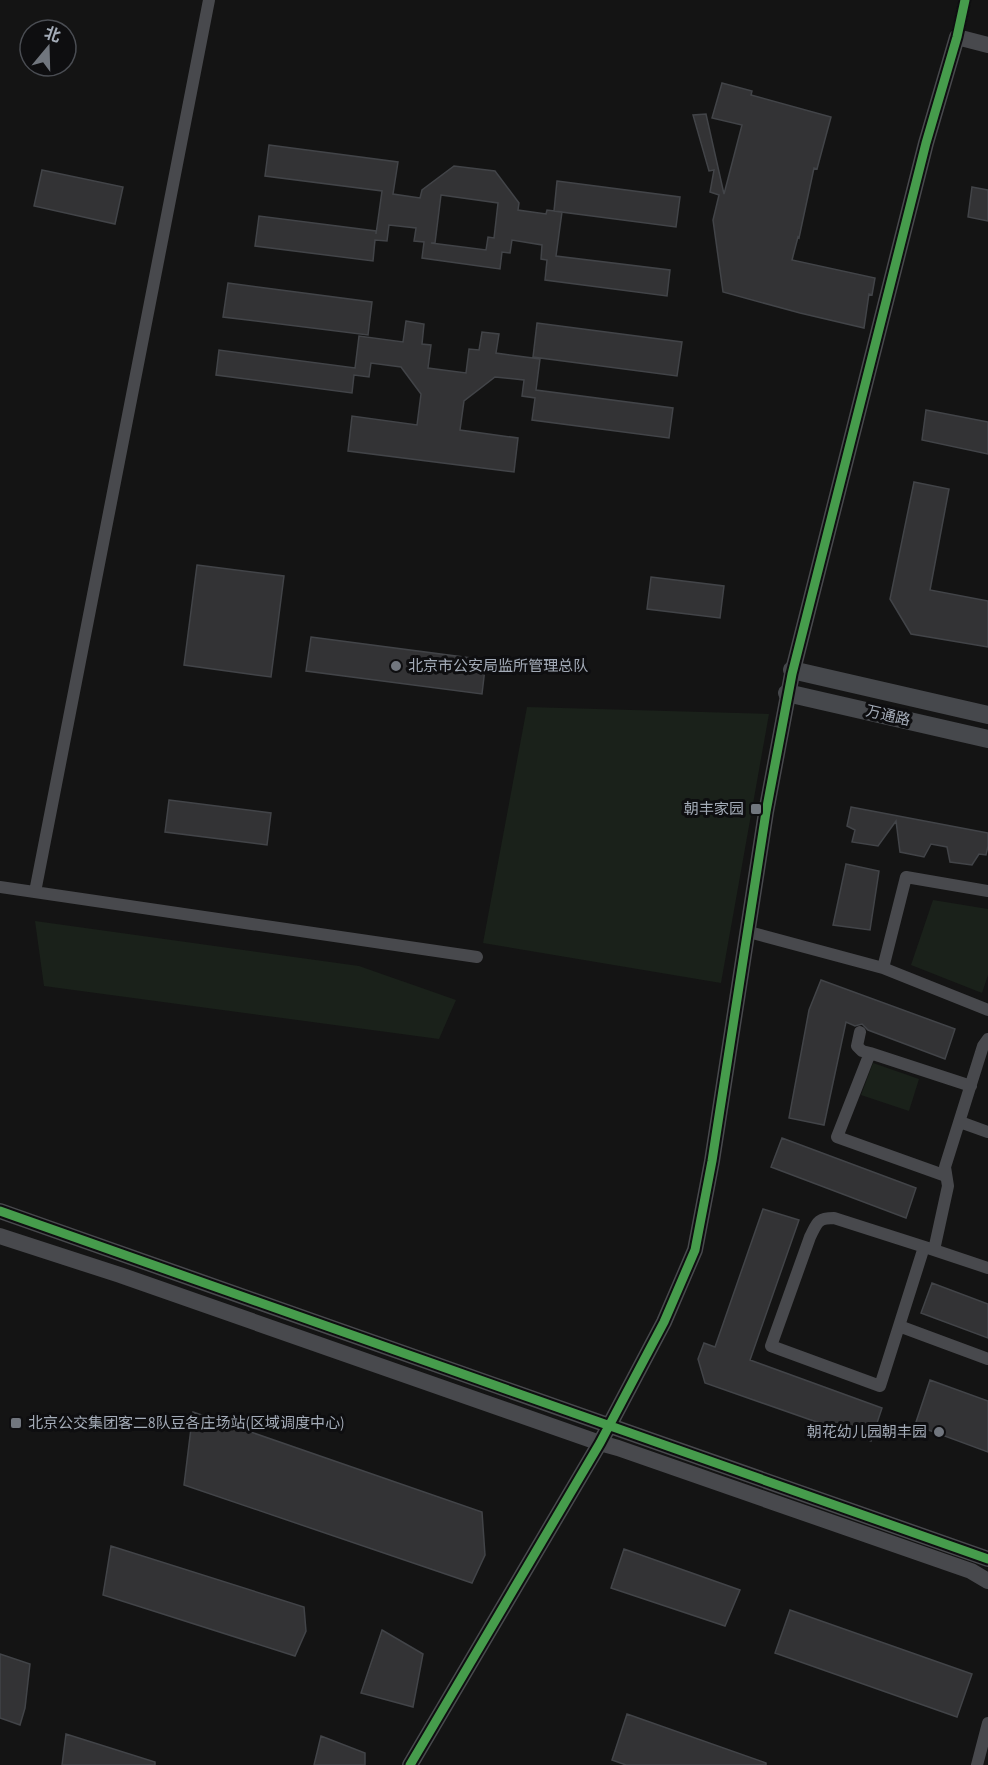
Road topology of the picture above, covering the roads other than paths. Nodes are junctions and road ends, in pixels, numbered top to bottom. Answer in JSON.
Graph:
{"nodes":[{"id":1,"x":209,"y":0,"type":"edge"},
{"id":2,"x":965,"y":0,"type":"edge"},
{"id":3,"x":957,"y":37,"type":"junction"},
{"id":4,"x":988,"y":45,"type":"edge"},
{"id":5,"x":792,"y":670,"type":"junction"},
{"id":6,"x":787,"y":693,"type":"junction"},
{"id":7,"x":988,"y":715,"type":"edge"},
{"id":8,"x":988,"y":739,"type":"edge"},
{"id":9,"x":0,"y":887,"type":"edge"},
{"id":10,"x":988,"y":891,"type":"edge"},
{"id":11,"x":35,"y":892,"type":"junction"},
{"id":12,"x":748,"y":932,"type":"junction"},
{"id":13,"x":477,"y":957,"type":"dead end"},
{"id":14,"x":883,"y":969,"type":"junction"},
{"id":15,"x":988,"y":1010,"type":"edge"},
{"id":16,"x":860,"y":1032,"type":"dead end"},
{"id":17,"x":988,"y":1039,"type":"edge"},
{"id":18,"x":870,"y":1053,"type":"junction"},
{"id":19,"x":971,"y":1086,"type":"junction"},
{"id":20,"x":960,"y":1122,"type":"junction"},
{"id":21,"x":988,"y":1132,"type":"edge"},
{"id":22,"x":946,"y":1176,"type":"junction"},
{"id":23,"x":0,"y":1211,"type":"edge"},
{"id":24,"x":0,"y":1236,"type":"edge"},
{"id":25,"x":929,"y":1249,"type":"junction"},
{"id":26,"x":988,"y":1268,"type":"edge"},
{"id":27,"x":899,"y":1326,"type":"junction"},
{"id":28,"x":988,"y":1359,"type":"edge"},
{"id":29,"x":609,"y":1426,"type":"junction"},
{"id":30,"x":600,"y":1443,"type":"junction"},
{"id":31,"x":988,"y":1559,"type":"edge"},
{"id":32,"x":988,"y":1581,"type":"edge"},
{"id":33,"x":988,"y":1723,"type":"edge"},
{"id":34,"x":410,"y":1765,"type":"edge"},
{"id":35,"x":977,"y":1765,"type":"edge"}],
"edges":[{"from":1,"to":11,"type":"street"},
{"from":2,"to":3,"type":"street"},
{"from":3,"to":4,"type":"street"},
{"from":3,"to":5,"type":"street"},
{"from":5,"to":6,"type":"street"},
{"from":5,"to":7,"type":"main road","name":"万通路"},
{"from":6,"to":8,"type":"main road","name":"万通路"},
{"from":6,"to":12,"type":"street"},
{"from":9,"to":11,"type":"street"},
{"from":10,"to":14,"type":"street"},
{"from":11,"to":13,"type":"street"},
{"from":12,"to":14,"type":"street"},
{"from":12,"to":29,"type":"street"},
{"from":14,"to":15,"type":"street"},
{"from":16,"to":18,"type":"street"},
{"from":17,"to":19,"type":"street"},
{"from":18,"to":19,"type":"street"},
{"from":18,"to":22,"type":"street"},
{"from":19,"to":20,"type":"street"},
{"from":20,"to":21,"type":"street"},
{"from":20,"to":22,"type":"street"},
{"from":22,"to":25,"type":"street"},
{"from":23,"to":29,"type":"street"},
{"from":24,"to":30,"type":"street"},
{"from":25,"to":26,"type":"street"},
{"from":25,"to":27,"type":"street"},
{"from":25,"to":27,"type":"street"},
{"from":27,"to":28,"type":"street"},
{"from":29,"to":30,"type":"street"},
{"from":29,"to":31,"type":"street"},
{"from":30,"to":32,"type":"street"},
{"from":30,"to":34,"type":"street"},
{"from":33,"to":35,"type":"street"}]}
